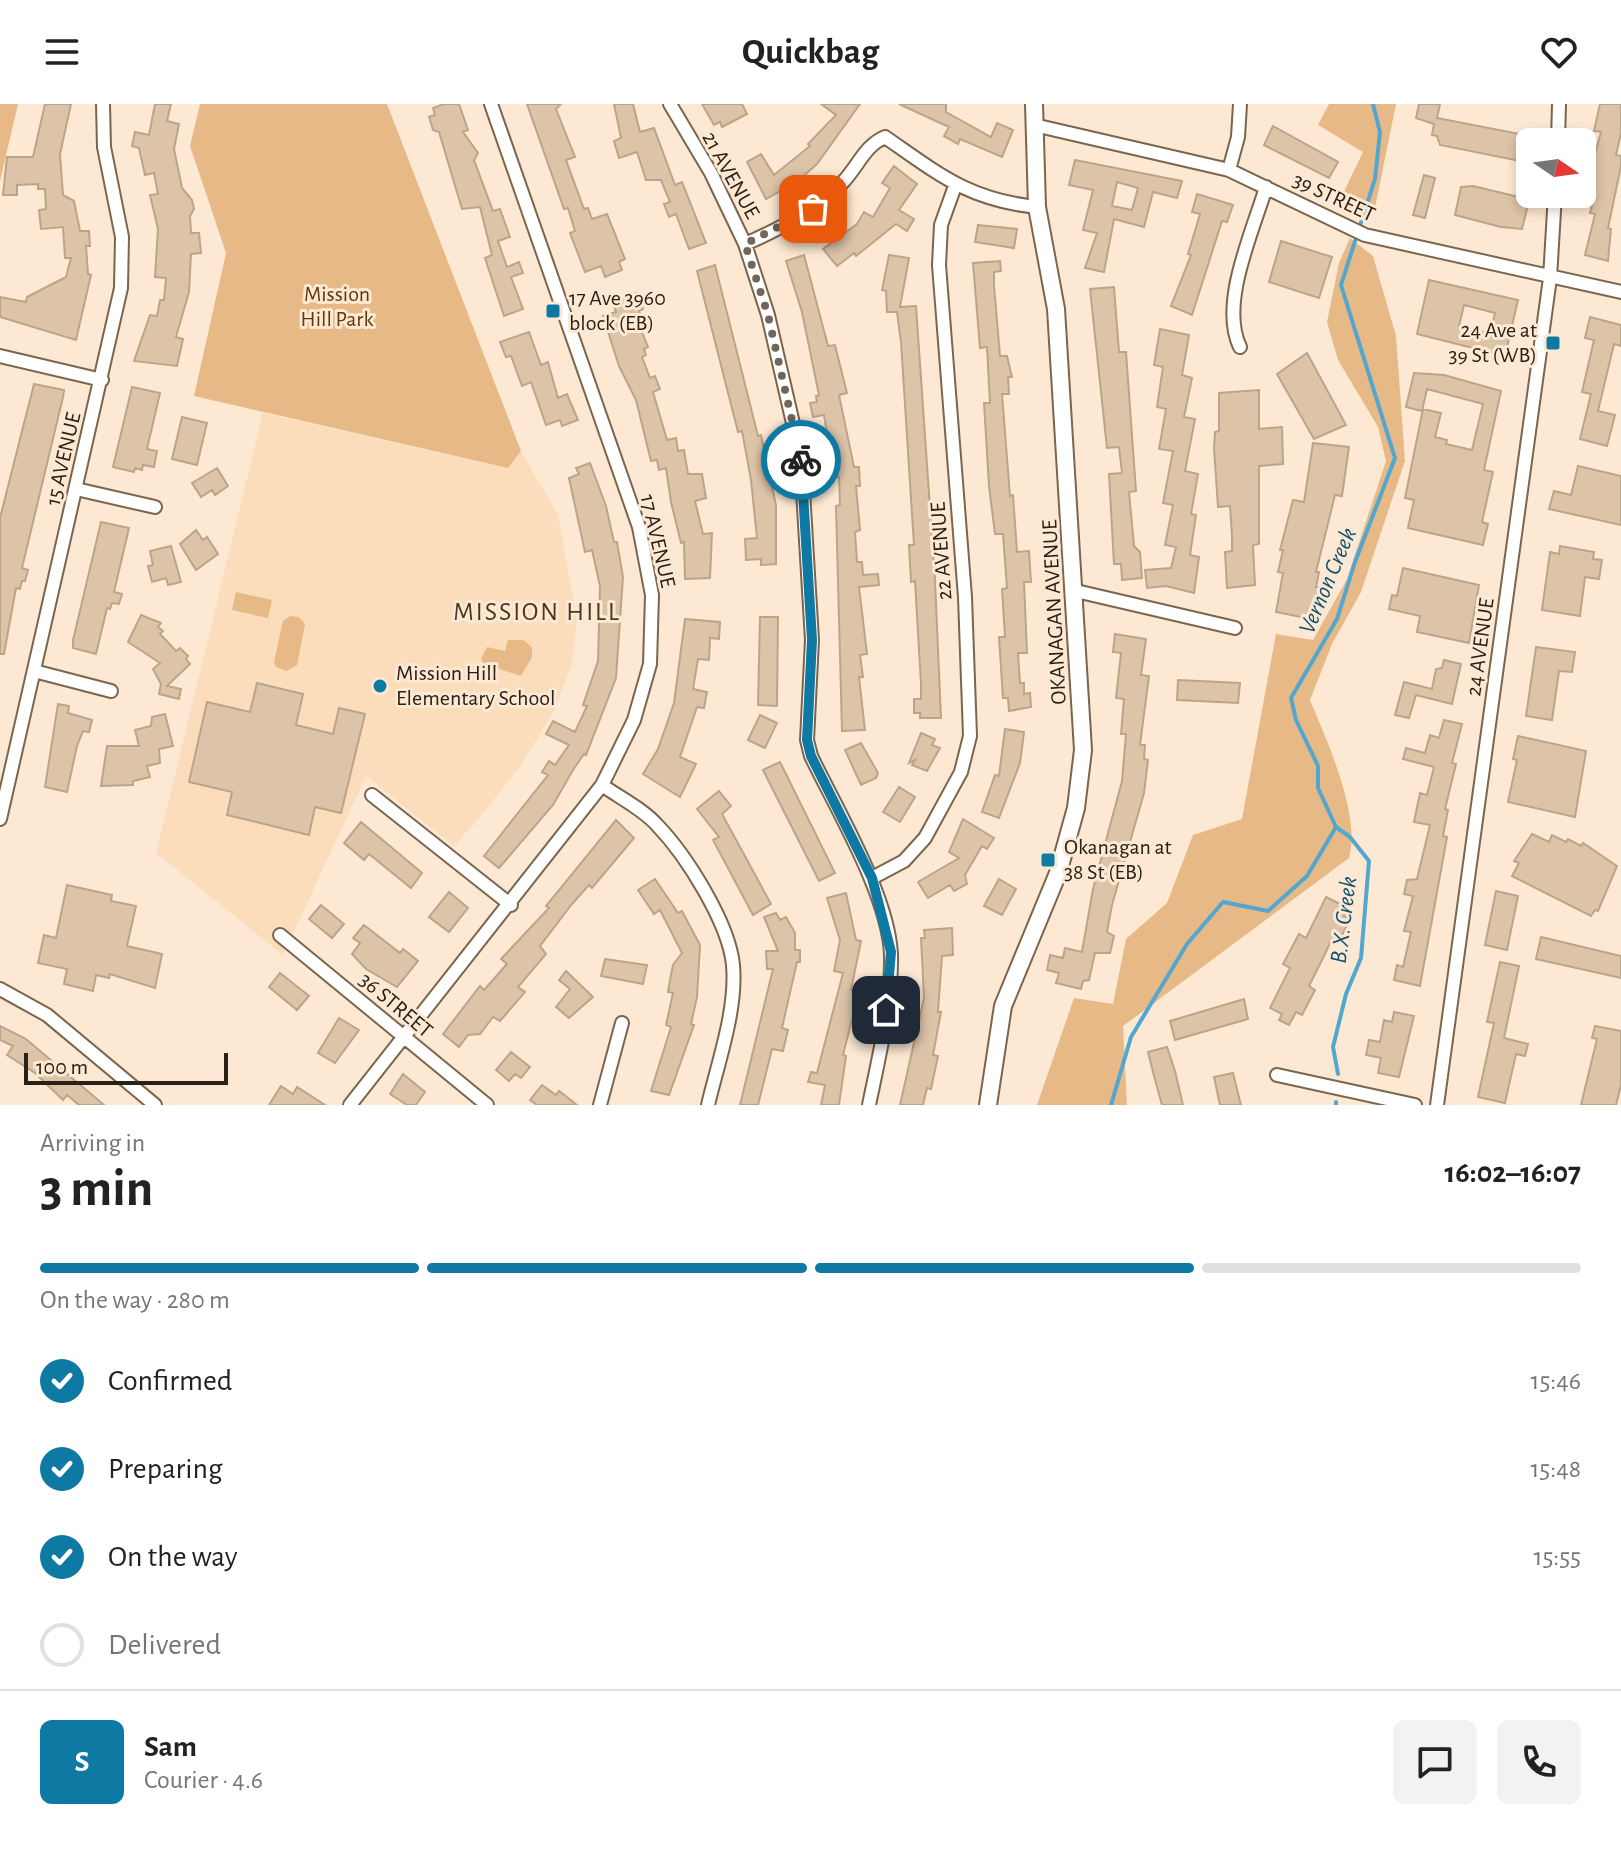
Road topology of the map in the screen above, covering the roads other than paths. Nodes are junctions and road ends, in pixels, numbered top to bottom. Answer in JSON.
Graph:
{"nodes":[{"id":1,"x":103,"y":104,"type":"edge"},
{"id":2,"x":491,"y":104,"type":"edge"},
{"id":3,"x":670,"y":104,"type":"edge"},
{"id":4,"x":1034,"y":104,"type":"edge"},
{"id":5,"x":1240,"y":104,"type":"edge"},
{"id":6,"x":1559,"y":104,"type":"edge"},
{"id":7,"x":1034,"y":125,"type":"junction"},
{"id":8,"x":1558,"y":128,"type":"edge"},
{"id":9,"x":1229,"y":170,"type":"junction"},
{"id":10,"x":955,"y":186,"type":"junction"},
{"id":11,"x":1266,"y":187,"type":"junction"},
{"id":12,"x":1037,"y":207,"type":"junction"},
{"id":13,"x":1554,"y":208,"type":"edge"},
{"id":14,"x":745,"y":244,"type":"junction"},
{"id":15,"x":1550,"y":278,"type":"junction"},
{"id":16,"x":1621,"y":292,"type":"edge"},
{"id":17,"x":1240,"y":347,"type":"dead end"},
{"id":18,"x":0,"y":356,"type":"edge"},
{"id":19,"x":102,"y":380,"type":"junction"},
{"id":20,"x":76,"y":489,"type":"junction"},
{"id":21,"x":155,"y":507,"type":"dead end"},
{"id":22,"x":1076,"y":591,"type":"junction"},
{"id":23,"x":1235,"y":628,"type":"dead end"},
{"id":24,"x":34,"y":671,"type":"junction"},
{"id":25,"x":111,"y":691,"type":"dead end"},
{"id":26,"x":602,"y":785,"type":"junction"},
{"id":27,"x":372,"y":795,"type":"dead end"},
{"id":28,"x":0,"y":819,"type":"edge"},
{"id":29,"x":872,"y":878,"type":"junction"},
{"id":30,"x":511,"y":905,"type":"junction"},
{"id":31,"x":280,"y":935,"type":"dead end"},
{"id":32,"x":0,"y":989,"type":"edge"},
{"id":33,"x":622,"y":1023,"type":"dead end"},
{"id":34,"x":401,"y":1036,"type":"junction"},
{"id":35,"x":1277,"y":1075,"type":"dead end"},
{"id":36,"x":155,"y":1105,"type":"edge"},
{"id":37,"x":350,"y":1105,"type":"edge"},
{"id":38,"x":487,"y":1105,"type":"edge"},
{"id":39,"x":600,"y":1105,"type":"edge"},
{"id":40,"x":708,"y":1105,"type":"edge"},
{"id":41,"x":869,"y":1105,"type":"edge"},
{"id":42,"x":988,"y":1105,"type":"edge"},
{"id":43,"x":1415,"y":1105,"type":"edge"},
{"id":44,"x":1437,"y":1105,"type":"edge"}],
"edges":[{"from":1,"to":19,"type":"street","name":"15 AVENUE"},
{"from":2,"to":26,"type":"street","name":"17 AVENUE"},
{"from":3,"to":14,"type":"street","name":"21 AVENUE"},
{"from":4,"to":7,"type":"street","name":"OKANAGAN AVENUE"},
{"from":5,"to":9,"type":"street"},
{"from":6,"to":8,"type":"street"},
{"from":7,"to":9,"type":"street","name":"39 STREET"},
{"from":7,"to":12,"type":"street","name":"OKANAGAN AVENUE"},
{"from":9,"to":11,"type":"street","name":"39 STREET"},
{"from":10,"to":12,"type":"street"},
{"from":10,"to":14,"type":"street"},
{"from":10,"to":29,"type":"street","name":"22 AVENUE"},
{"from":11,"to":15,"type":"street","name":"39 STREET"},
{"from":11,"to":17,"type":"street"},
{"from":12,"to":22,"type":"street","name":"OKANAGAN AVENUE"},
{"from":13,"to":15,"type":"street","name":"24 AVENUE"},
{"from":14,"to":29,"type":"street","name":"21 AVENUE"},
{"from":15,"to":16,"type":"street","name":"39 STREET"},
{"from":15,"to":44,"type":"street","name":"24 AVENUE"},
{"from":18,"to":19,"type":"street"},
{"from":19,"to":20,"type":"street","name":"15 AVENUE"},
{"from":20,"to":21,"type":"street"},
{"from":20,"to":24,"type":"street","name":"15 AVENUE"},
{"from":22,"to":23,"type":"street"},
{"from":22,"to":42,"type":"street","name":"OKANAGAN AVENUE"},
{"from":24,"to":25,"type":"street"},
{"from":24,"to":28,"type":"street","name":"15 AVENUE"},
{"from":26,"to":30,"type":"street","name":"17 AVENUE"},
{"from":26,"to":40,"type":"street"},
{"from":27,"to":30,"type":"street"},
{"from":29,"to":41,"type":"street","name":"21 AVENUE"},
{"from":30,"to":34,"type":"street","name":"17 AVENUE"},
{"from":31,"to":34,"type":"street","name":"36 STREET"},
{"from":32,"to":36,"type":"street"},
{"from":33,"to":39,"type":"street"},
{"from":34,"to":37,"type":"street","name":"17 AVENUE"},
{"from":34,"to":38,"type":"street","name":"36 STREET"},
{"from":35,"to":43,"type":"street"}]}
